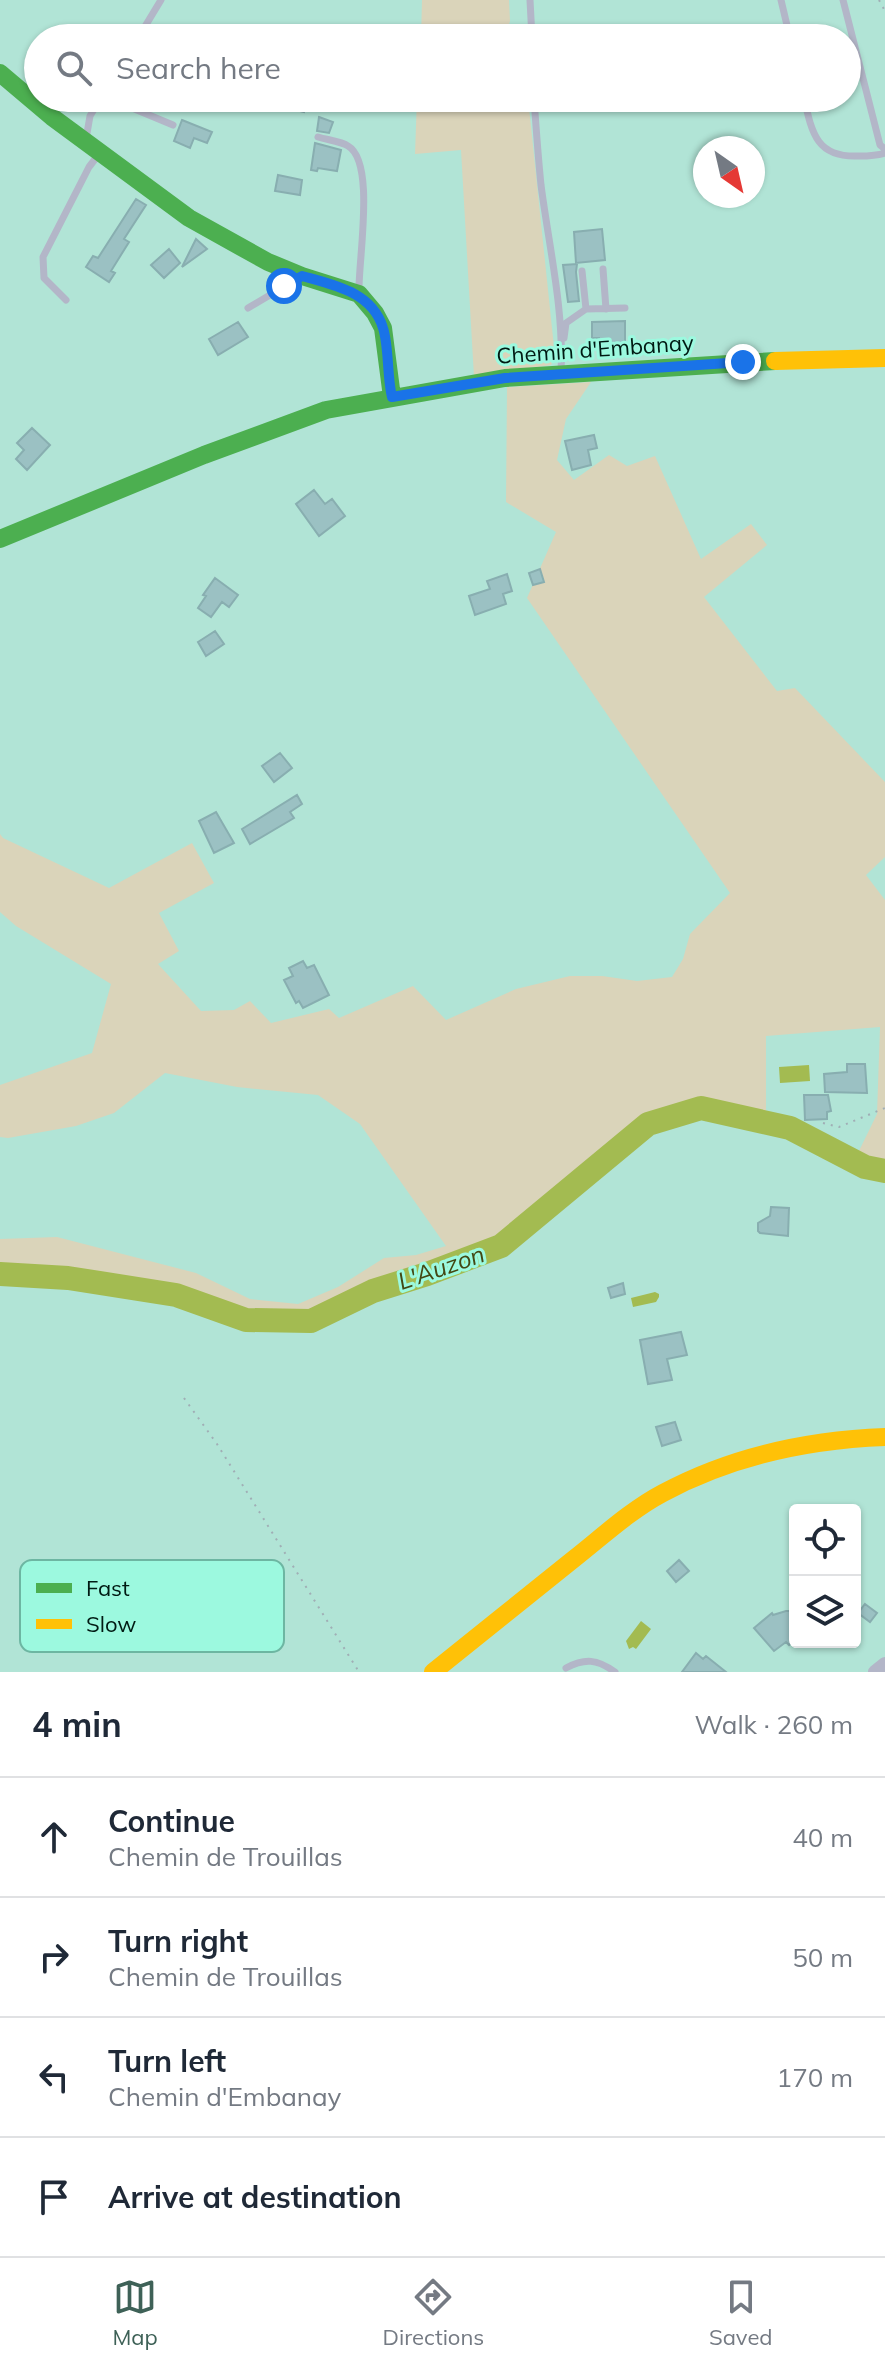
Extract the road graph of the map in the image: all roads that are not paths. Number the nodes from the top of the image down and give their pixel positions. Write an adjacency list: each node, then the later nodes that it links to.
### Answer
1 (161, 0): 5 (lane)
2 (530, 0): 6 (lane)
3 (781, 0): 7 (lane)
4 (843, 0): 8 (lane)
5 (146, 24)
6 (531, 24)
7 (787, 24)
8 (849, 24)
9 (861, 71): 20 (lane)
10 (0, 73): 11 (street)
11 (24, 92)
12 (50, 112): 19 (street)
13 (92, 112): 19 (lane)
14 (142, 112): 17 (lane)
15 (535, 112): 30 (lane)
16 (807, 112): 20 (lane)
17 (173, 125)
18 (318, 137): 24 (lane)
19 (93, 146): 23 (street); 25 (lane)
20 (885, 151)
21 (603, 269): 29 (lane)
22 (582, 271): 28 (lane)
23 (302, 276): 24 (street); 26 (lane)
24 (359, 294): 33 (street)
25 (66, 300)
26 (248, 308)
27 (625, 308): 29 (lane)
28 (586, 309): 29 (lane); 30 (lane)
29 (606, 309)
30 (562, 348): 32 (lane)
31 (885, 358): 32 (street, Chemin d'Embanay)
32 (561, 374): 33 (street, Chemin d'Embanay)
33 (392, 397): 34 (street, Chemin d'Embanay)
34 (0, 539)
35 (885, 1437): 38 (street)
36 (885, 1664): 40 (street)
37 (566, 1668): 39 (lane)
38 (433, 1672)
39 (615, 1672)
40 (875, 1672)

